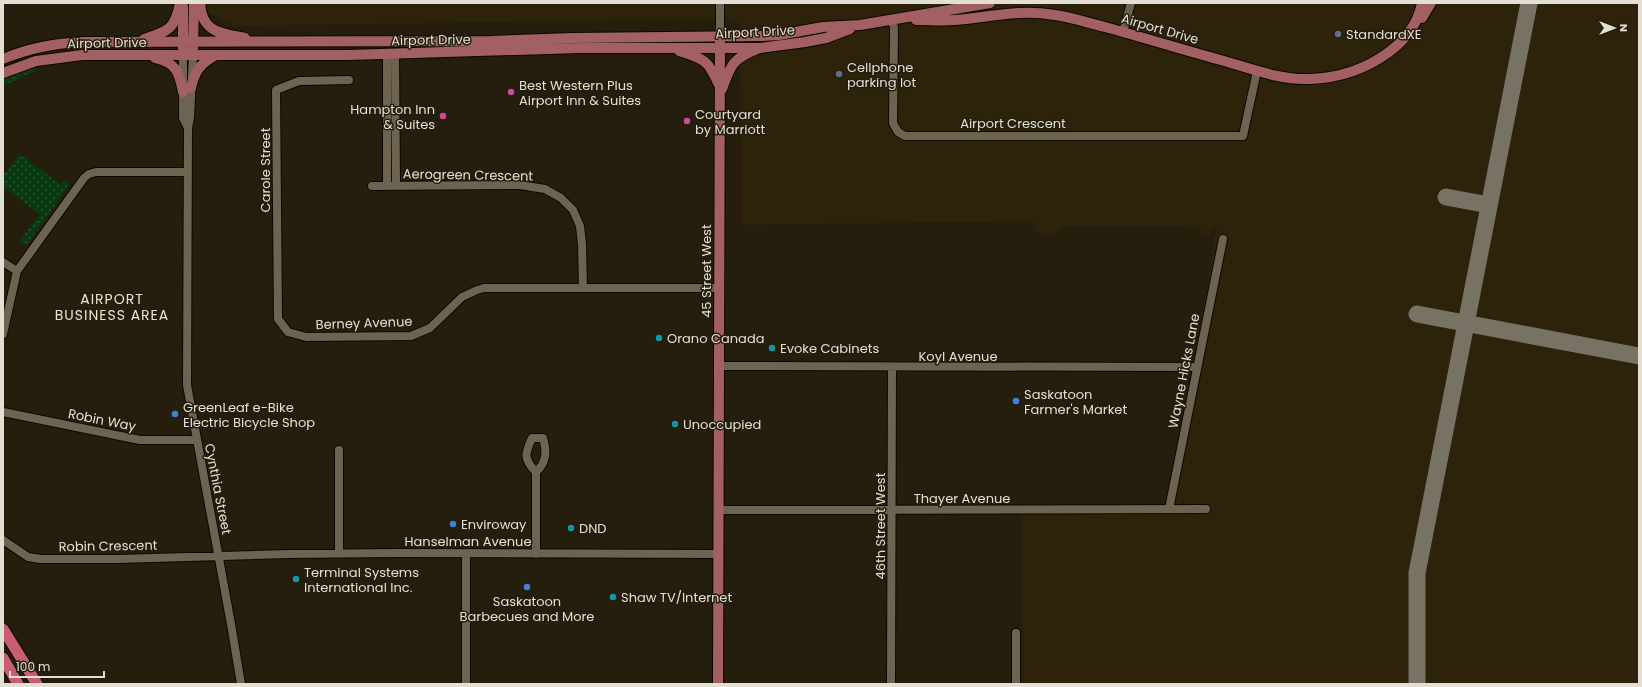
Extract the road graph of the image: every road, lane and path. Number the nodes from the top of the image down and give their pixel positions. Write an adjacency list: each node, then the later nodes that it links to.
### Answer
1 (182, 3): 14 (main road); 15 (main road)
2 (194, 3): 15 (main road)
3 (200, 3): 16 (main road)
4 (720, 3): 12 (street, 45 Street West)
5 (990, 3): 9 (main road, Airport Drive)
6 (1131, 3): 11 (street)
7 (1422, 3): 13 (main road, Airport Drive)
8 (1431, 3): 13 (main road, Airport Drive)
9 (895, 19): 10 (main road, Airport Drive); 11 (main road, Airport Drive); 25 (street, Airport Crescent)
10 (860, 25): 12 (main road, Airport Drive); 19 (main road, Airport Drive)
11 (1123, 32): 25 (main road, Airport Drive)
12 (720, 37): 16 (main road, Airport Drive); 17 (main road, 45 Street West)
13 (1404, 39): 25 (main road, Airport Drive)
14 (135, 42): 15 (main road, Airport Drive); 24 (main road, Airport Drive)
15 (188, 42): 16 (main road, Airport Drive); 22 (main road)
16 (275, 43)
17 (720, 47): 18 (main road, Airport Drive); 19 (main road, Airport Drive); 29 (main road, 45 Street West)
18 (667, 48): 21 (main road, Airport Drive); 29 (main road)
19 (760, 48): 29 (main road)
20 (135, 54): 22 (main road, Airport Drive); 26 (main road, Airport Drive); 28 (main road)
21 (391, 54): 23 (main road, Airport Drive); 31 (street); 32 (street)
22 (188, 55): 23 (main road, Airport Drive); 28 (street, Cynthia Street)
23 (216, 55): 28 (main road)
24 (3, 59)
25 (1257, 71)
26 (3, 73)
27 (349, 80): 35 (street, Carole Street)
28 (187, 90): 30 (street, Cynthia Street)
29 (720, 92): 39 (main road, 45 Street West)
30 (188, 172): 37 (street); 45 (street, Cynthia Street)
31 (387, 185): 32 (street, Aerogreen Crescent); 33 (street, Aerogreen Crescent)
32 (396, 185): 38 (street, Aerogreen Crescent)
33 (372, 186)
34 (1223, 239): 43 (street, Wayne Hicks Lane)
35 (277, 250): 38 (street, Berney Avenue)
36 (3, 262): 37 (street)
37 (17, 272): 40 (street)
38 (583, 288): 39 (street, Berney Avenue)
39 (719, 288): 41 (main road, 45 Street West)
40 (3, 334)
41 (719, 366): 42 (street, Koyl Avenue); 50 (main road, 45 Street West)
42 (892, 367): 43 (street, Koyl Avenue); 51 (street, 46th Street West)
43 (1197, 368): 48 (street, Wayne Hicks Lane)
44 (3, 412): 45 (street, Robin Way)
45 (196, 440): 57 (street, Cynthia Street)
46 (339, 450): 53 (street)
47 (536, 472): 55 (street)
48 (1169, 509): 49 (street, Thayer Avenue); 51 (street, Thayer Avenue)
49 (1206, 509)
50 (718, 510): 51 (street, Thayer Avenue); 56 (main road, 45 Street West)
51 (892, 510): 66 (street, 46th Street West)
52 (3, 540): 57 (street, Robin Crescent)
53 (339, 554): 54 (street, Hanselman Avenue); 57 (street, Hanselman Avenue)
54 (466, 554): 55 (street, Hanselman Avenue); 64 (street)
55 (536, 554): 56 (street, Hanselman Avenue)
56 (718, 554): 65 (main road, 45 Street West)
57 (219, 556): 63 (street, Cynthia Street)
58 (3, 629): 62 (highway)
59 (1016, 633): 67 (street)
60 (3, 658): 61 (highway)
61 (18, 684)
62 (37, 684)
63 (241, 684)
64 (466, 684)
65 (718, 684)
66 (891, 684)
67 (1016, 684)

